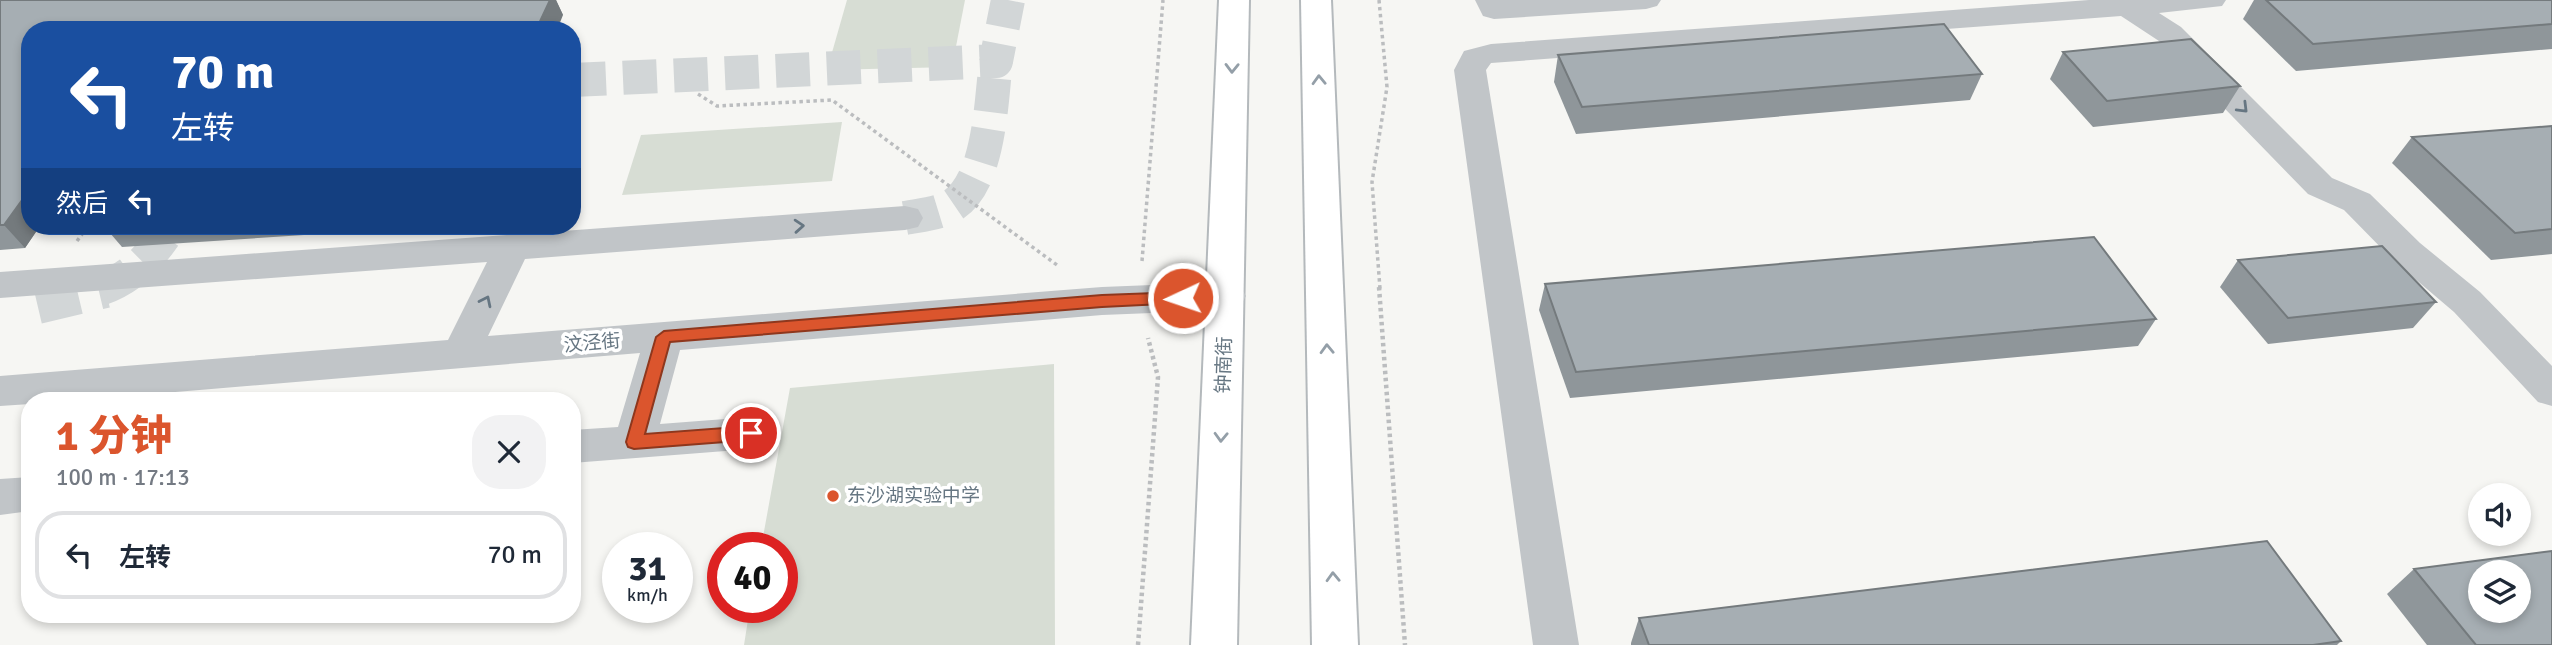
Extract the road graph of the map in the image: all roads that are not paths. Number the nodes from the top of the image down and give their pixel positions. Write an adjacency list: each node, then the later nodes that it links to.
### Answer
1 (1234, 0): 10 (main road, 钟南街, one-way to 10)
2 (1316, 0): 23 (main road, one-way to 2)
3 (1490, 0): 4 (street)
4 (1646, 0)
5 (2211, 0): 6 (street)
6 (2142, 2): 16 (street); 24 (street)
7 (905, 218): 8 (street, one-way to 7)
8 (512, 248): 9 (street); 14 (street, one-way to 8)
9 (0, 285)
10 (1227, 296): 13 (street, 汶泾街); 22 (main road, 钟南街, one-way to 22)
11 (37, 303): 12 (street)
12 (0, 306)
13 (664, 337): 14 (street, 汶泾街); 18 (street)
14 (461, 353): 15 (street, 汶泾街)
15 (0, 391)
16 (2552, 391)
17 (751, 433): 18 (street)
18 (634, 442): 19 (street)
19 (581, 446)
20 (21, 495): 21 (street)
21 (0, 496)
22 (1214, 645)
23 (1335, 645)
24 (1556, 645)

